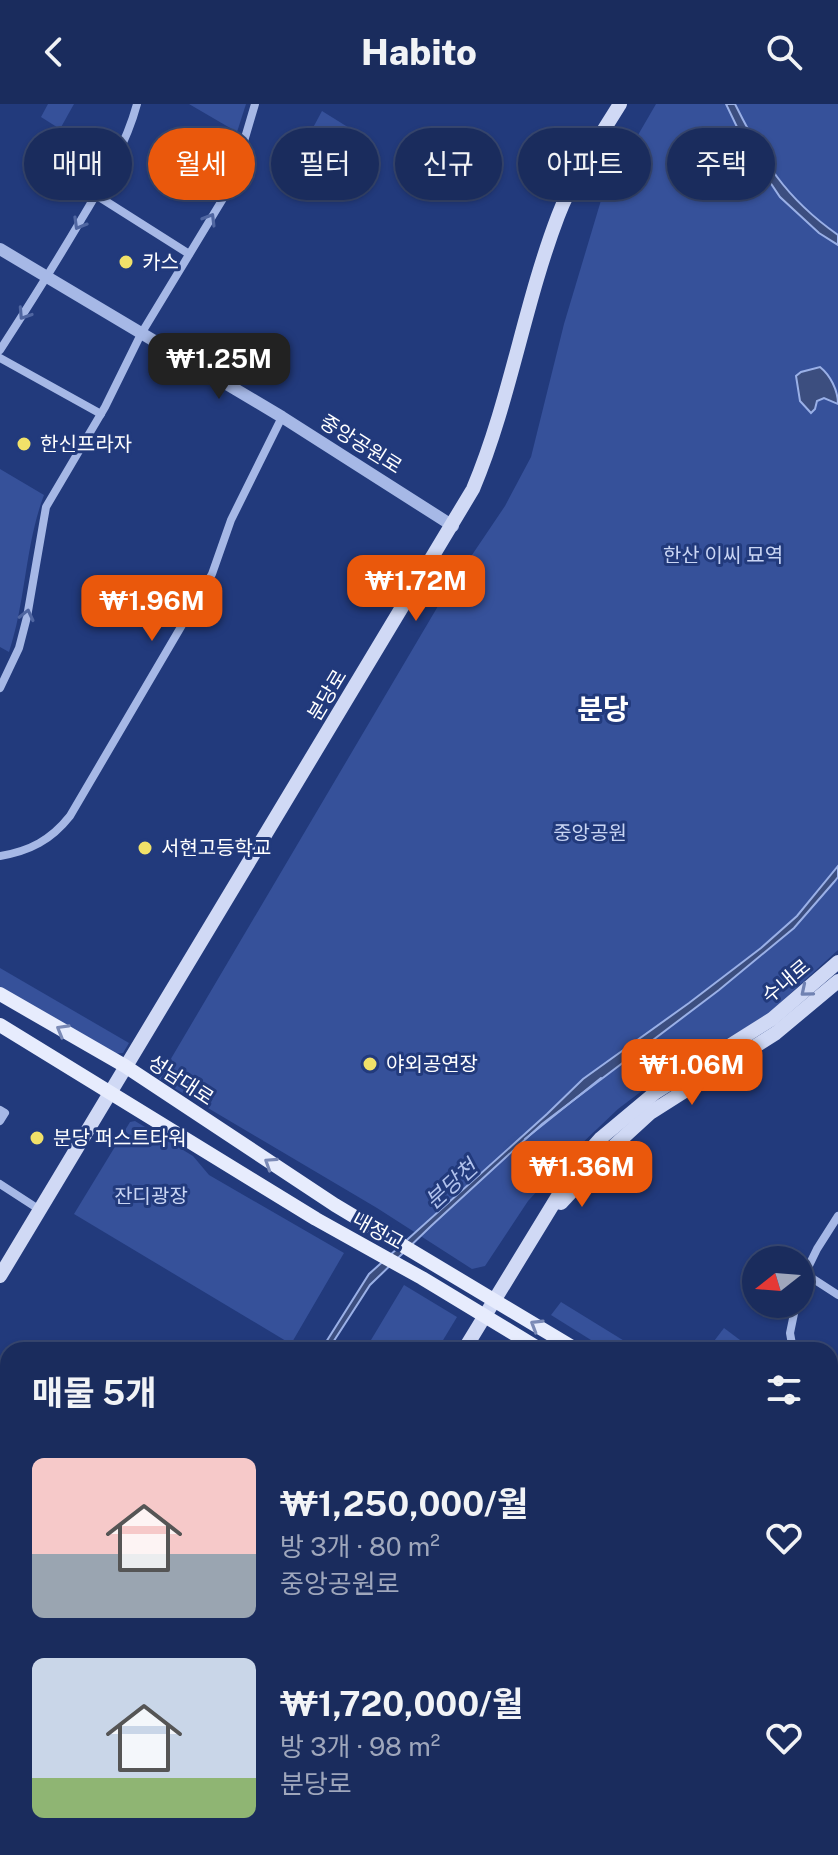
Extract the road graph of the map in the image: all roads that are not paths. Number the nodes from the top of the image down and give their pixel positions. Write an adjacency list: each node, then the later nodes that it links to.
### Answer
1 (137, 104): 4 (street)
2 (255, 104): 8 (street, one-way to 2)
3 (620, 104): 15 (main road, 분당로)
4 (130, 128)
5 (93, 200): 9 (street, one-way to 9)
6 (104, 200): 8 (street)
7 (0, 249): 9 (street, 중앙공원로)
8 (189, 254): 10 (street)
9 (48, 277): 10 (street, 중앙공원로); 11 (street, one-way to 11)
10 (141, 334): 13 (street); 14 (street, 중앙공원로)
11 (0, 350)
12 (0, 358): 13 (street)
13 (101, 414): 16 (street, one-way to 13)
14 (282, 417): 15 (street, 중앙공원로); 17 (street)
15 (453, 526): 22 (main road, 분당로)
16 (0, 688)
17 (0, 856)
18 (838, 962): 29 (main road, 수내로, one-way to 29)
19 (838, 981): 29 (main road, 수내로)
20 (0, 994): 22 (main road, 성남대로, one-way to 20)
21 (0, 1025): 23 (main road)
22 (125, 1066): 23 (main road, 분당로); 34 (main road, 성남대로, one-way to 22)
23 (111, 1091): 27 (main road, 분당로); 35 (main road, 내정교)
24 (0, 1110): 25 (street)
25 (0, 1121)
26 (0, 1184): 27 (street)
27 (40, 1210): 31 (main road, 분당로)
28 (838, 1216): 30 (street)
29 (546, 1218): 34 (main road, 수내로)
30 (814, 1256)
31 (0, 1276)
32 (814, 1279): 33 (street)
33 (838, 1295)
34 (495, 1300): 35 (main road, 수내로); 39 (main road, one-way to 34)
35 (485, 1316): 37 (main road, 수내로); 38 (main road)
36 (793, 1318): 40 (street)
37 (469, 1342)
38 (528, 1342)
39 (564, 1342)
40 (792, 1342)

